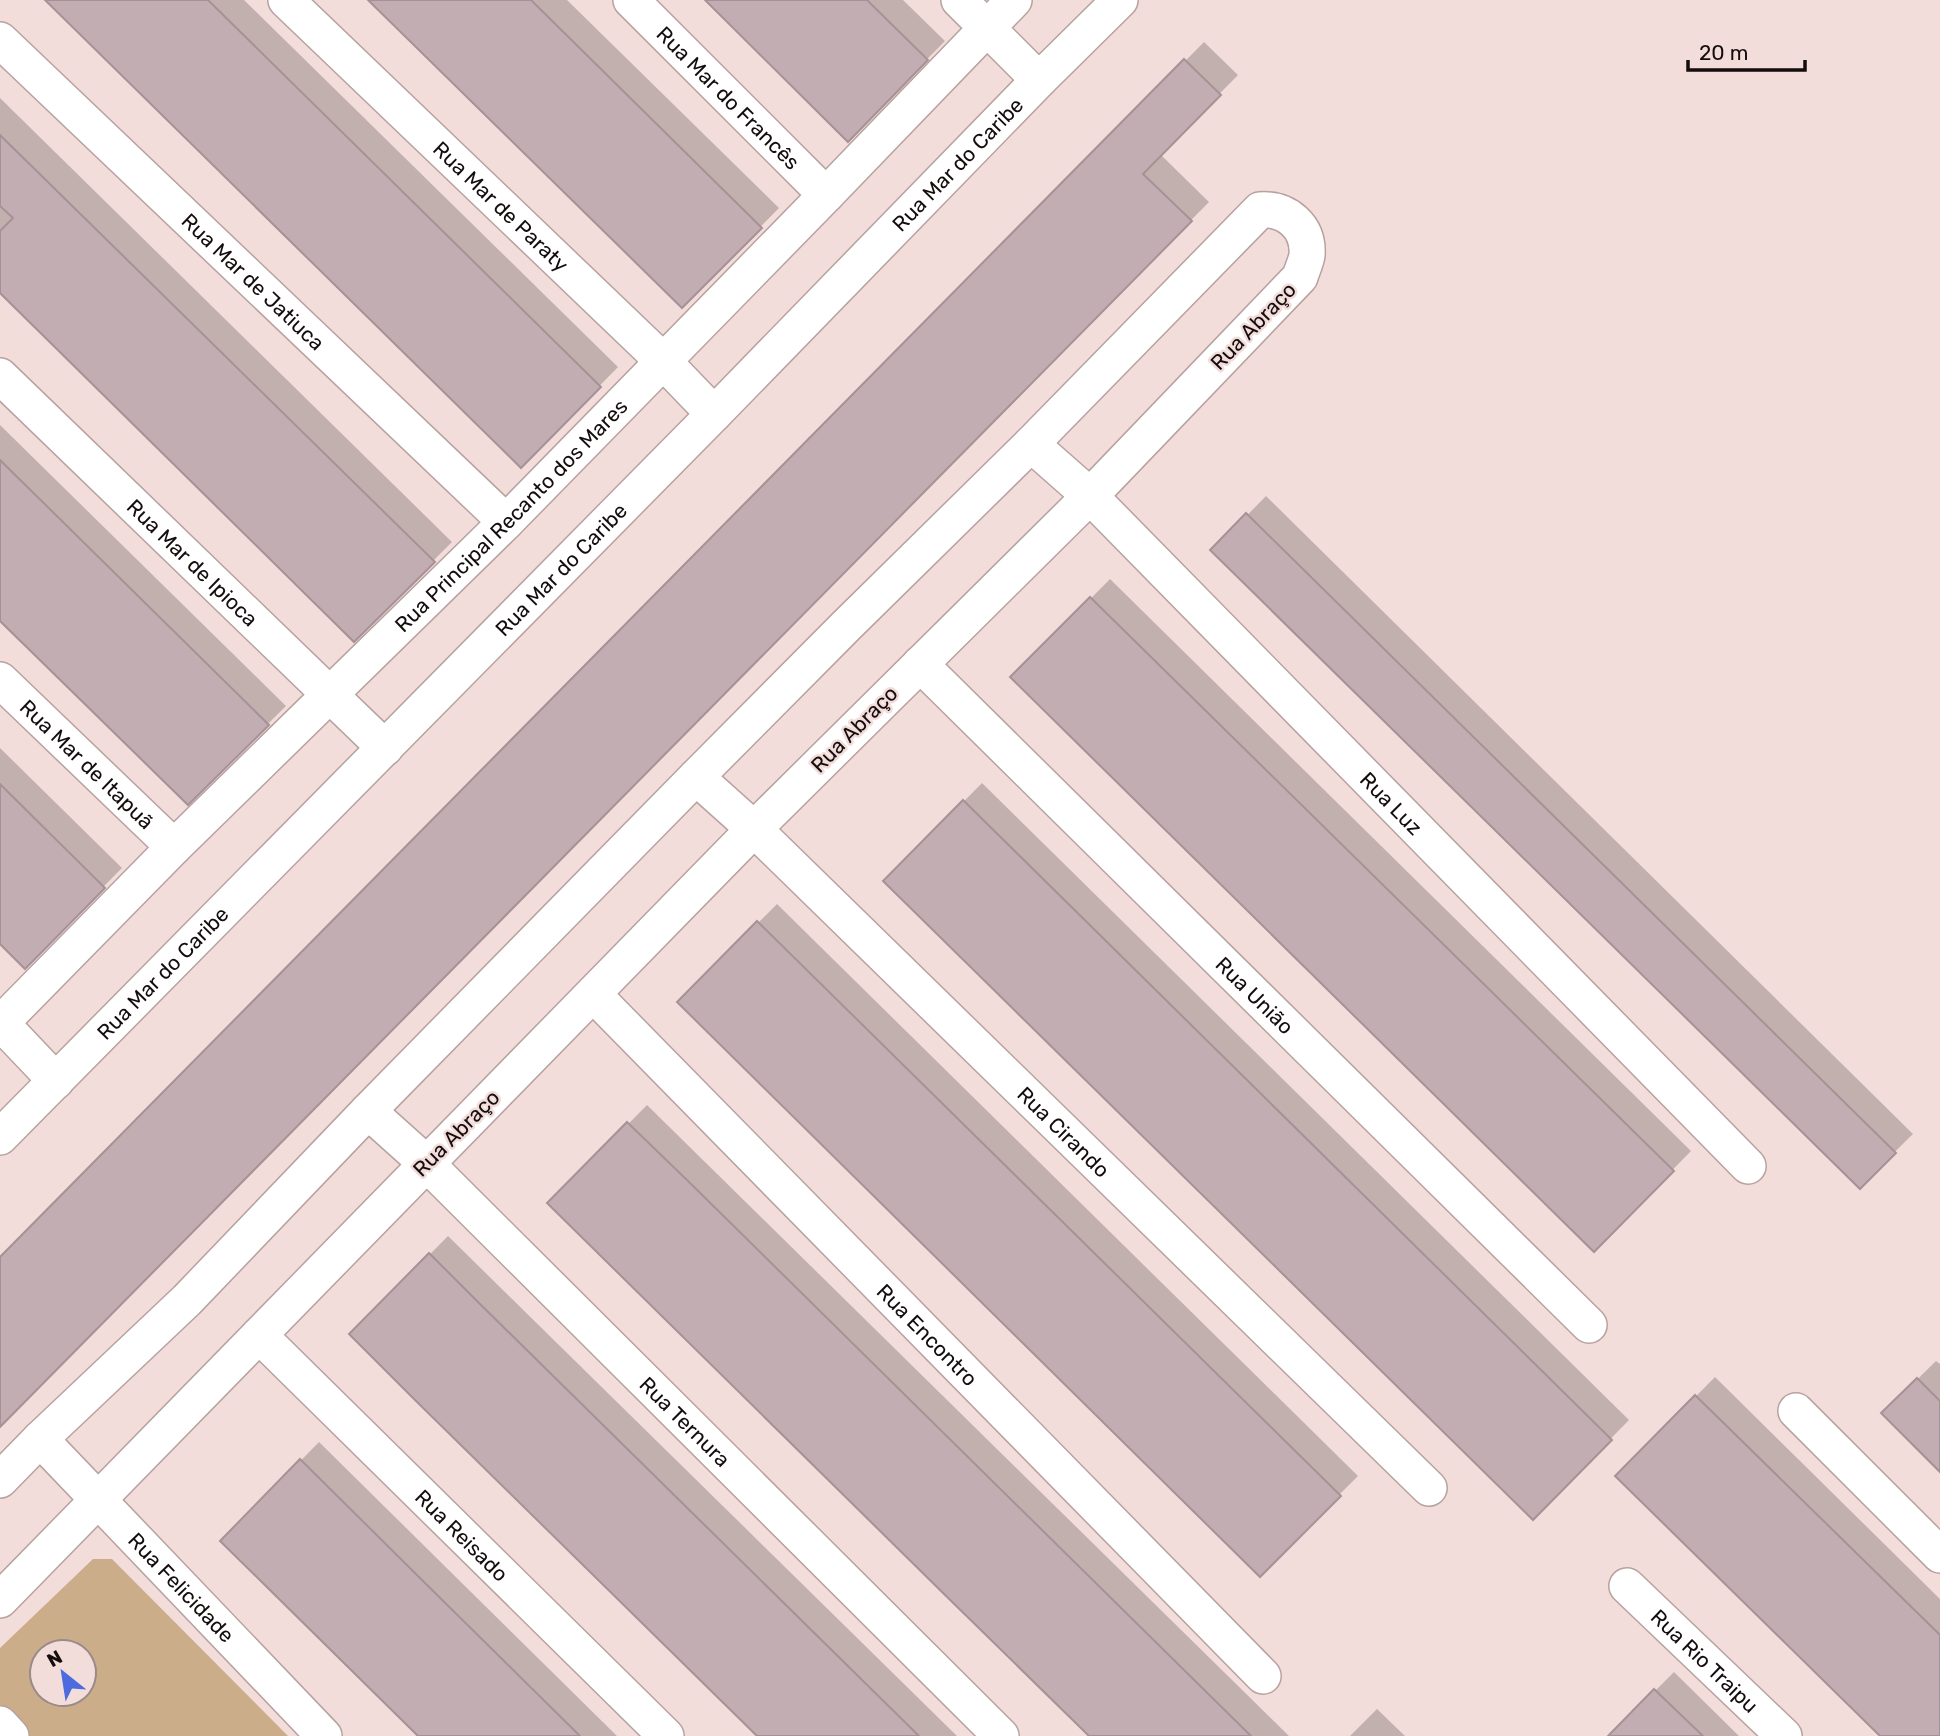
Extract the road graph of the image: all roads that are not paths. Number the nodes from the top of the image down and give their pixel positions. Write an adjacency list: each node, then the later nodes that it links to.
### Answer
1 (286, 0): 10 (street, Rua Mar de Paraty)
2 (631, 0): 9 (street, Rua Mar do Francês)
3 (959, 0): 6 (street)
4 (1014, 0): 6 (street, Rua Principal Recanto dos Mares)
5 (1121, 0): 8 (street, Rua Mar do Caribe)
6 (987, 29): 8 (street); 9 (street, Rua Principal Recanto dos Mares)
7 (0, 40): 15 (street, Rua Mar de Jatiuca)
8 (1039, 80): 12 (street, Rua Mar do Caribe)
9 (826, 195): 10 (street, Rua Principal Recanto dos Mares)
10 (663, 361): 12 (street, Rua Mar de Paraty); 15 (street, Rua Principal Recanto dos Mares)
11 (0, 376): 18 (street, Rua Mar de Ipioca)
12 (714, 414): 19 (street, Rua Mar do Caribe)
13 (1031, 444): 14 (street, Rua Luz); 14 (street, Rua Abraço); 20 (street, Rua Abraço)
14 (1090, 496): 16 (street, Rua Abraço); 29 (street, Rua Luz)
15 (506, 522): 18 (street, Rua Principal Recanto dos Mares)
16 (919, 664): 21 (street, Rua Abraço); 30 (street, Rua União)
17 (0, 680): 22 (street, Rua Mar de Itapuã)
18 (330, 696): 19 (street, Rua Mar de Ipioca); 22 (street, Rua Principal Recanto dos Mares)
19 (385, 748): 25 (street, Rua Mar do Caribe)
20 (696, 777): 21 (street, Rua Cirando); 26 (street, Rua Abraço)
21 (754, 829): 23 (street, Rua Abraço); 35 (street, Rua Cirando)
22 (174, 847): 24 (street, Rua Principal Recanto dos Mares)
23 (594, 995): 28 (street, Rua Abraço); 40 (street, Rua Encontro)
24 (0, 1023): 25 (street)
25 (56, 1081): 27 (street, Rua Mar do Caribe)
26 (368, 1111): 28 (street, Rua Ternura); 33 (street, Rua Abraço)
27 (0, 1137)
28 (426, 1163): 31 (street, Rua Abraço); 45 (street, Rua Ternura)
29 (1748, 1166)
30 (1589, 1325)
31 (260, 1335): 36 (street, Rua Abraço); 44 (street, Rua Reisado)
32 (1796, 1411): 37 (street)
33 (40, 1439): 34 (street, Rua Abraço); 36 (street, Rua Felicidade)
34 (0, 1480)
35 (1429, 1488)
36 (99, 1499): 39 (street, Rua Abraço); 43 (street, Rua Felicidade)
37 (1940, 1555)
38 (1627, 1586): 46 (street, Rua Rio Traipu)
39 (0, 1600)
40 (1263, 1675)
41 (0, 1724): 42 (street)
42 (11, 1736)
43 (324, 1736)
44 (666, 1736)
45 (1001, 1736)
46 (1784, 1736)

